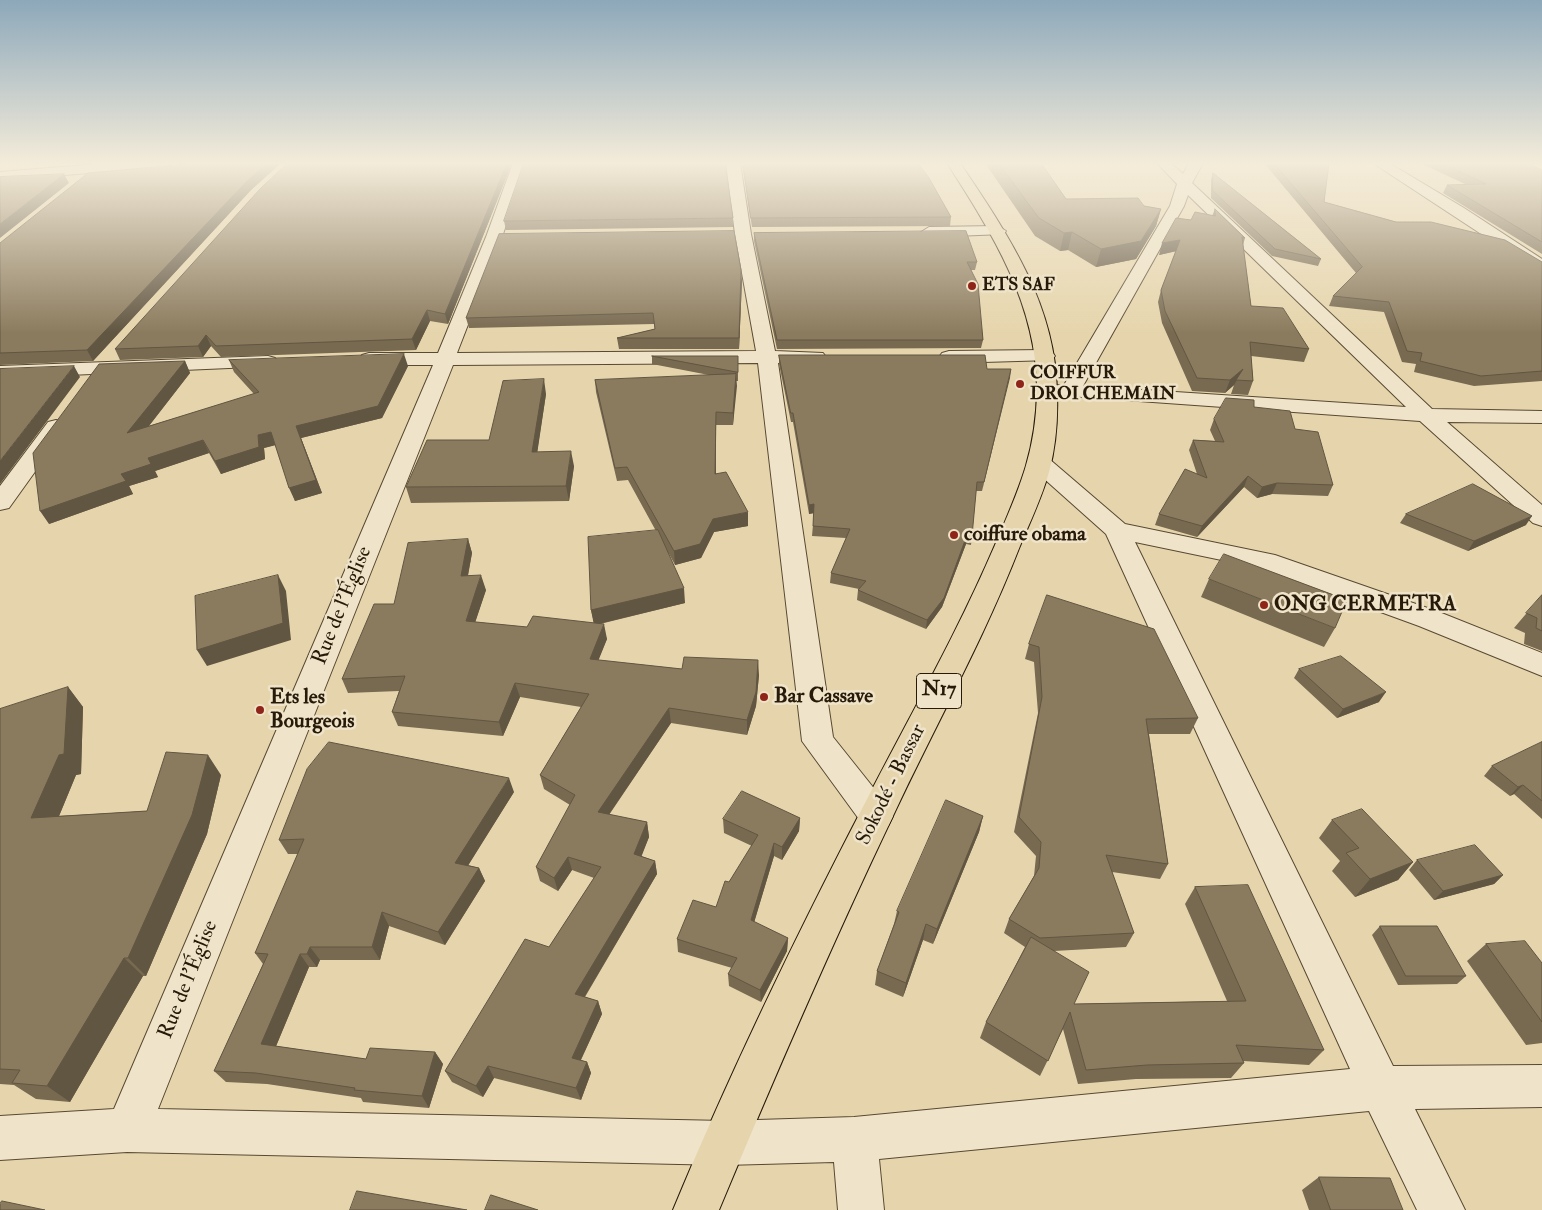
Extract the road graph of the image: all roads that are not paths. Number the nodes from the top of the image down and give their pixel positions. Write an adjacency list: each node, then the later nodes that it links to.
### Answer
1 (508, 219): 11 (street, Rue de l'Église)
2 (741, 219): 14 (street)
3 (990, 219): 7 (main road, Sokodé - Bassar / N17)
4 (1168, 219): 18 (street)
5 (1220, 219): 20 (street)
6 (1472, 219): 9 (street)
7 (998, 231): 8 (street); 10 (main road, Sokodé - Bassar / N17)
8 (910, 232)
9 (1542, 266)
10 (1045, 356): 13 (street); 18 (main road, Sokodé - Bassar / N17)
11 (446, 357): 14 (street); 15 (street); 30 (street, Rue de l'Église)
12 (836, 357): 14 (street)
13 (926, 357)
14 (767, 358): 27 (street)
15 (348, 360)
16 (289, 361): 17 (street)
17 (0, 372)
18 (1059, 390): 20 (street); 22 (main road, Sokodé - Bassar / N17)
19 (64, 415): 23 (street)
20 (1426, 415): 21 (street); 24 (street)
21 (1542, 417)
22 (1040, 463): 25 (street); 27 (main road, Sokodé - Bassar / N17)
23 (0, 503)
24 (1542, 518)
25 (1117, 530): 26 (street); 29 (street)
26 (1542, 665)
27 (876, 816): 33 (main road, Sokodé - Bassar / N17)
28 (1542, 1086): 29 (street)
29 (1381, 1088): 32 (street); 36 (street)
30 (127, 1130): 31 (street); 33 (street)
31 (0, 1138)
32 (854, 1139): 33 (street); 35 (street)
33 (725, 1142): 34 (main road, Sokodé - Bassar / N17)
34 (696, 1210)
35 (861, 1210)
36 (1442, 1210)

